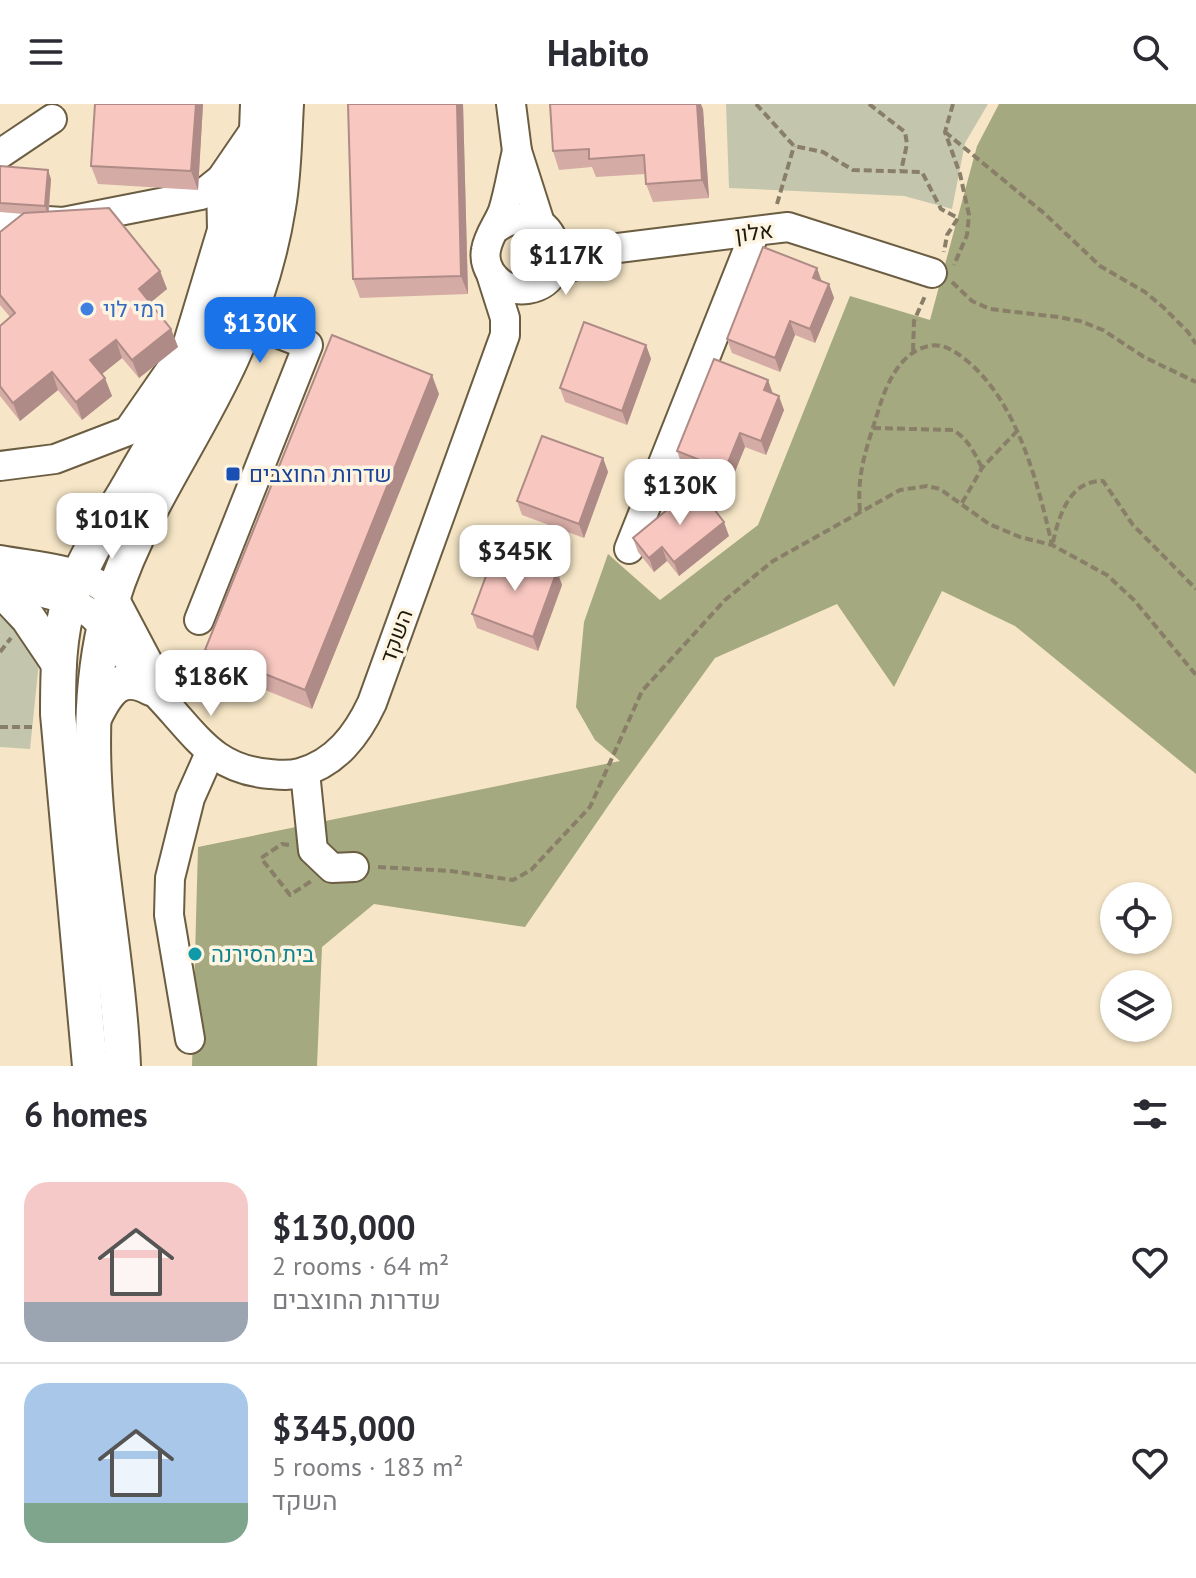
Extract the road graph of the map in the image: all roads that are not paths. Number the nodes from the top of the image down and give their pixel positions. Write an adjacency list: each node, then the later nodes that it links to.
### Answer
1 (286, 104): 16 (main road)
2 (511, 104): 5 (street)
3 (258, 114): 7 (street); 22 (main road)
4 (52, 119): 6 (street)
5 (517, 151): 9 (street); 10 (street)
6 (0, 154)
7 (221, 179): 8 (street); 18 (street)
8 (0, 218)
9 (544, 227): 10 (street); 12 (street, אלון); 15 (street)
10 (495, 229): 14 (street)
11 (755, 232): 12 (street, אלון); 13 (street, אלון); 19 (street)
12 (618, 248): 15 (street, אלון)
13 (944, 272)
14 (491, 274): 15 (street); 17 (street)
15 (548, 278): 17 (street, השקד)
16 (246, 321): 23 (main road); 24 (street)
17 (505, 335): 30 (street, השקד)
18 (0, 466)
19 (629, 549)
20 (0, 560): 22 (street)
21 (0, 586): 22 (street); 25 (main road)
22 (74, 588): 23 (street); 25 (main road)
23 (109, 612): 26 (street, השקד); 27 (street, השקד); 28 (main road)
24 (199, 620)
25 (59, 664): 33 (main road)
26 (151, 688): 27 (street, השקד); 28 (main road)
27 (177, 716): 29 (street, השקד)
28 (94, 718): 34 (main road)
29 (210, 753): 30 (street, השקד); 32 (street)
30 (305, 772): 31 (street)
31 (343, 868)
32 (190, 1039)
33 (90, 1066)
34 (123, 1066)

